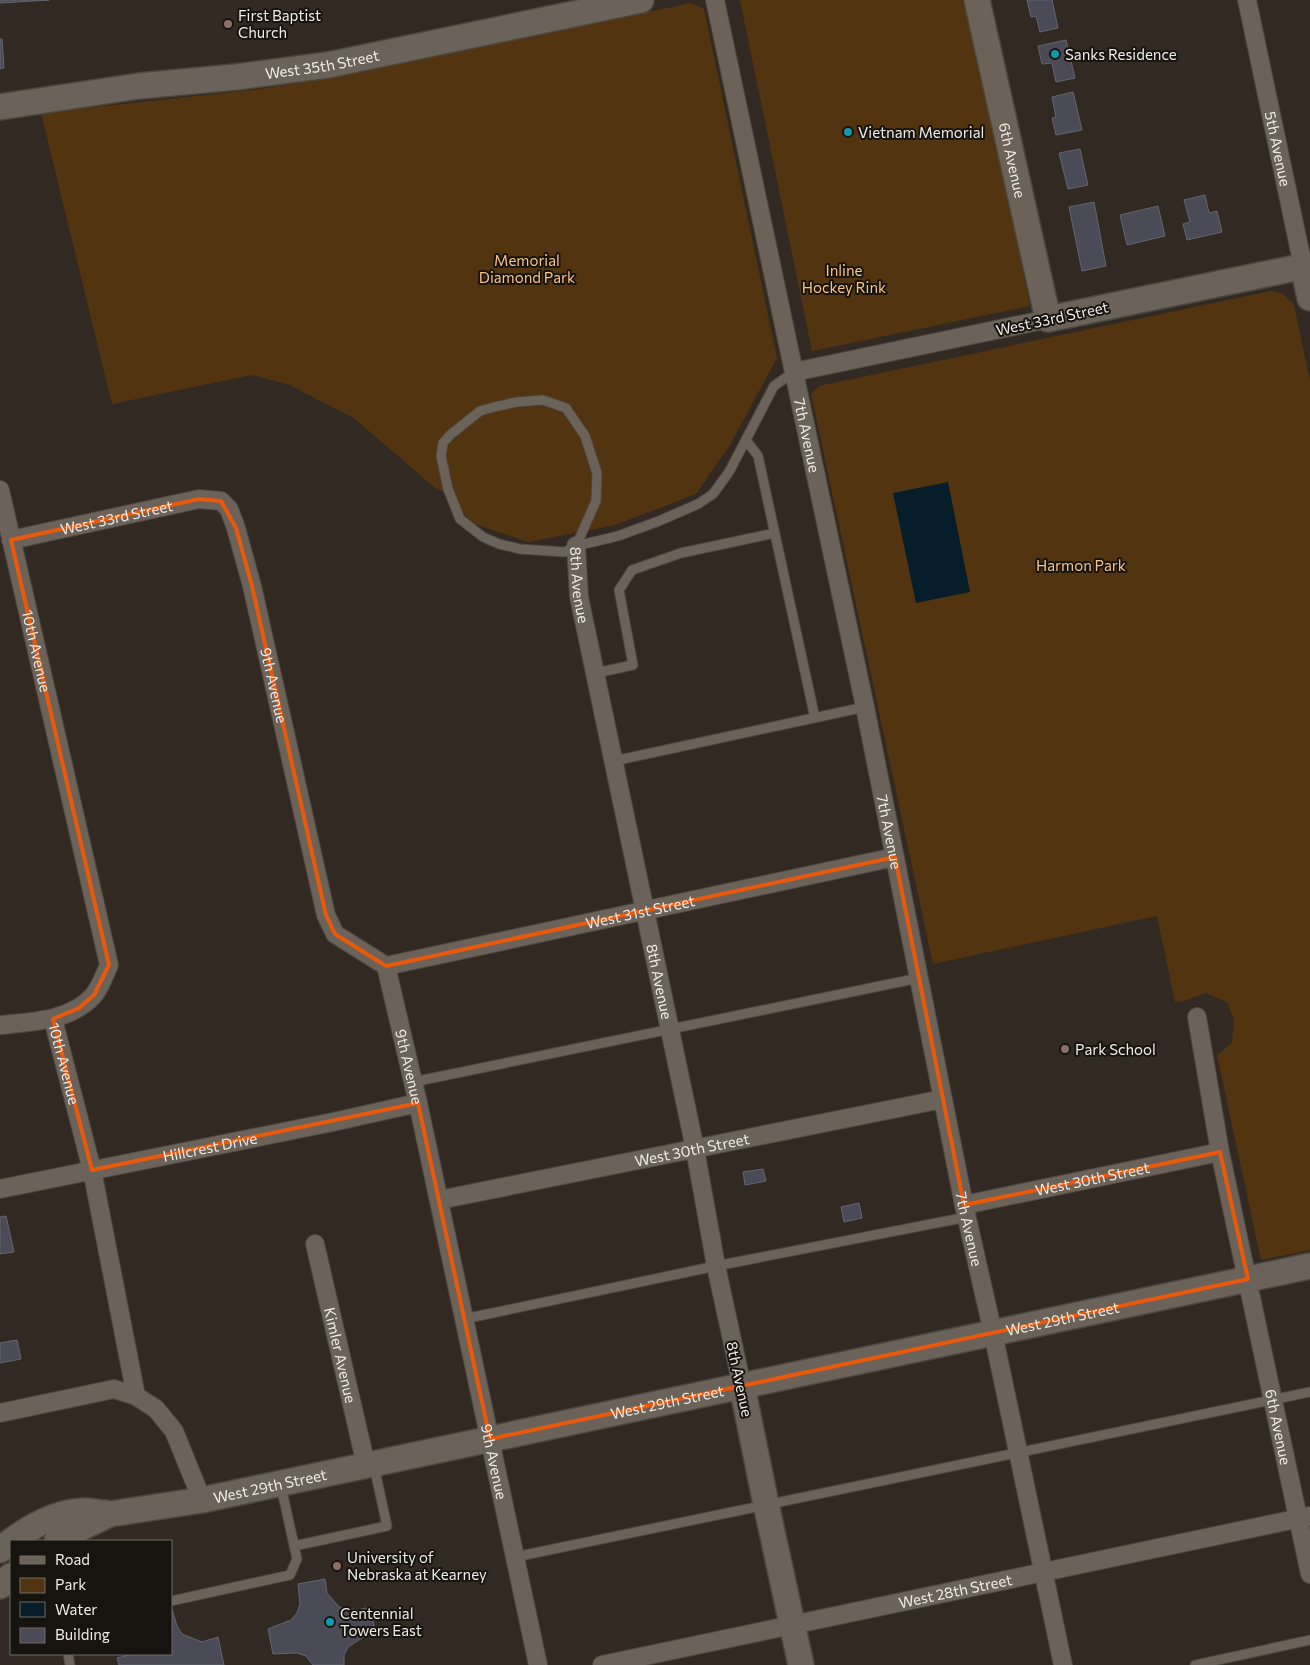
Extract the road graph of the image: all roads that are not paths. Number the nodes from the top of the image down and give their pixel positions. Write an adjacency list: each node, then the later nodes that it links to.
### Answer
1 (715, 0): 9 (street, 7th Avenue)
2 (977, 0): 8 (street, 6th Avenue)
3 (1247, 0): 6 (street, 5th Avenue)
4 (634, 1): 5 (street, West 35th Street)
5 (0, 107)
6 (1307, 265): 7 (street, 5th Avenue); 8 (street, West 33rd Street)
7 (1310, 298)
8 (1048, 319): 9 (street, West 33rd Street)
9 (794, 372): 10 (lane); 17 (street, 7th Avenue)
10 (746, 440): 14 (lane); 15 (lane)
11 (0, 490): 13 (street, 10th Avenue)
12 (222, 501): 13 (street, West 33rd Street); 22 (street, 9th Avenue)
13 (6, 533): 25 (street, 10th Avenue)
14 (775, 533): 16 (lane); 18 (lane)
15 (576, 546): 15 (lane, 8th Avenue); 16 (street, 8th Avenue)
16 (596, 673): 19 (street, 8th Avenue)
17 (865, 707): 18 (lane); 20 (street, 7th Avenue)
18 (815, 718): 19 (lane)
19 (614, 761): 21 (street, 8th Avenue)
20 (895, 857): 21 (street, West 31st Street); 23 (street, 7th Avenue)
21 (645, 910): 22 (street, West 31st Street); 27 (street, 8th Avenue)
22 (386, 966): 28 (street, 9th Avenue)
23 (919, 978): 27 (lane); 29 (street, 7th Avenue)
24 (1197, 1017): 32 (street, 6th Avenue)
25 (54, 1019): 26 (street); 33 (street, 10th Avenue)
26 (0, 1025)
27 (670, 1029): 28 (lane); 31 (street, 8th Avenue)
28 (413, 1082): 30 (street, 9th Avenue)
29 (943, 1099): 31 (street, West 30th Street); 36 (street, 7th Avenue)
30 (418, 1103): 33 (street, Hillcrest Drive); 35 (street, 9th Avenue)
31 (695, 1149): 35 (street, West 30th Street); 38 (street, 8th Avenue)
32 (1220, 1152): 36 (street, West 30th Street); 40 (street, 6th Avenue)
33 (92, 1170): 34 (street, Hillcrest Drive); 45 (street, 10th Avenue)
34 (0, 1189)
35 (439, 1200): 41 (street, 9th Avenue)
36 (966, 1211): 38 (lane); 42 (street, 7th Avenue)
37 (315, 1244): 50 (street, Kimler Avenue)
38 (716, 1266): 41 (lane); 43 (street, 8th Avenue)
39 (1310, 1266): 40 (street, West 29th Street)
40 (1248, 1279): 42 (street, West 29th Street); 46 (street, 6th Avenue)
41 (464, 1318): 48 (street, 9th Avenue)
42 (993, 1333): 43 (street, West 29th Street); 49 (street, 7th Avenue)
43 (742, 1386): 48 (street, West 29th Street); 53 (street, 8th Avenue)
44 (1310, 1392): 46 (lane)
45 (136, 1396): 47 (street); 52 (street)
46 (1273, 1400): 49 (lane); 54 (street, 6th Avenue)
47 (0, 1413)
48 (490, 1439): 50 (street, West 29th Street); 61 (street, 9th Avenue)
49 (1018, 1453): 53 (lane); 62 (street, 7th Avenue)
50 (370, 1464): 51 (street, West 29th Street); 59 (lane)
51 (280, 1483): 52 (street, West 29th Street); 59 (lane)
52 (202, 1500): 56 (street, West 29th Street)
53 (766, 1504): 61 (lane); 67 (street, 8th Avenue)
54 (1304, 1518): 62 (street, West 28th Street); 63 (street, 6th Avenue)
55 (0, 1526): 56 (street)
56 (50, 1532): 57 (street, West 29th Street)
57 (13, 1540)
58 (10, 1542): 60 (street, West 29th Street)
59 (294, 1546): 66 (lane)
60 (0, 1550)
61 (515, 1557): 69 (street, 9th Avenue)
62 (1043, 1572): 67 (street, West 28th Street); 72 (street, 7th Avenue)
63 (1310, 1574)
64 (10, 1577): 65 (street)
65 (0, 1586)
66 (172, 1600)
67 (792, 1625): 70 (street, West 28th Street); 71 (street, 8th Avenue)
68 (1310, 1640): 73 (lane)
69 (538, 1665)
70 (602, 1665)
71 (801, 1665)
72 (1063, 1665)
73 (1194, 1665)

